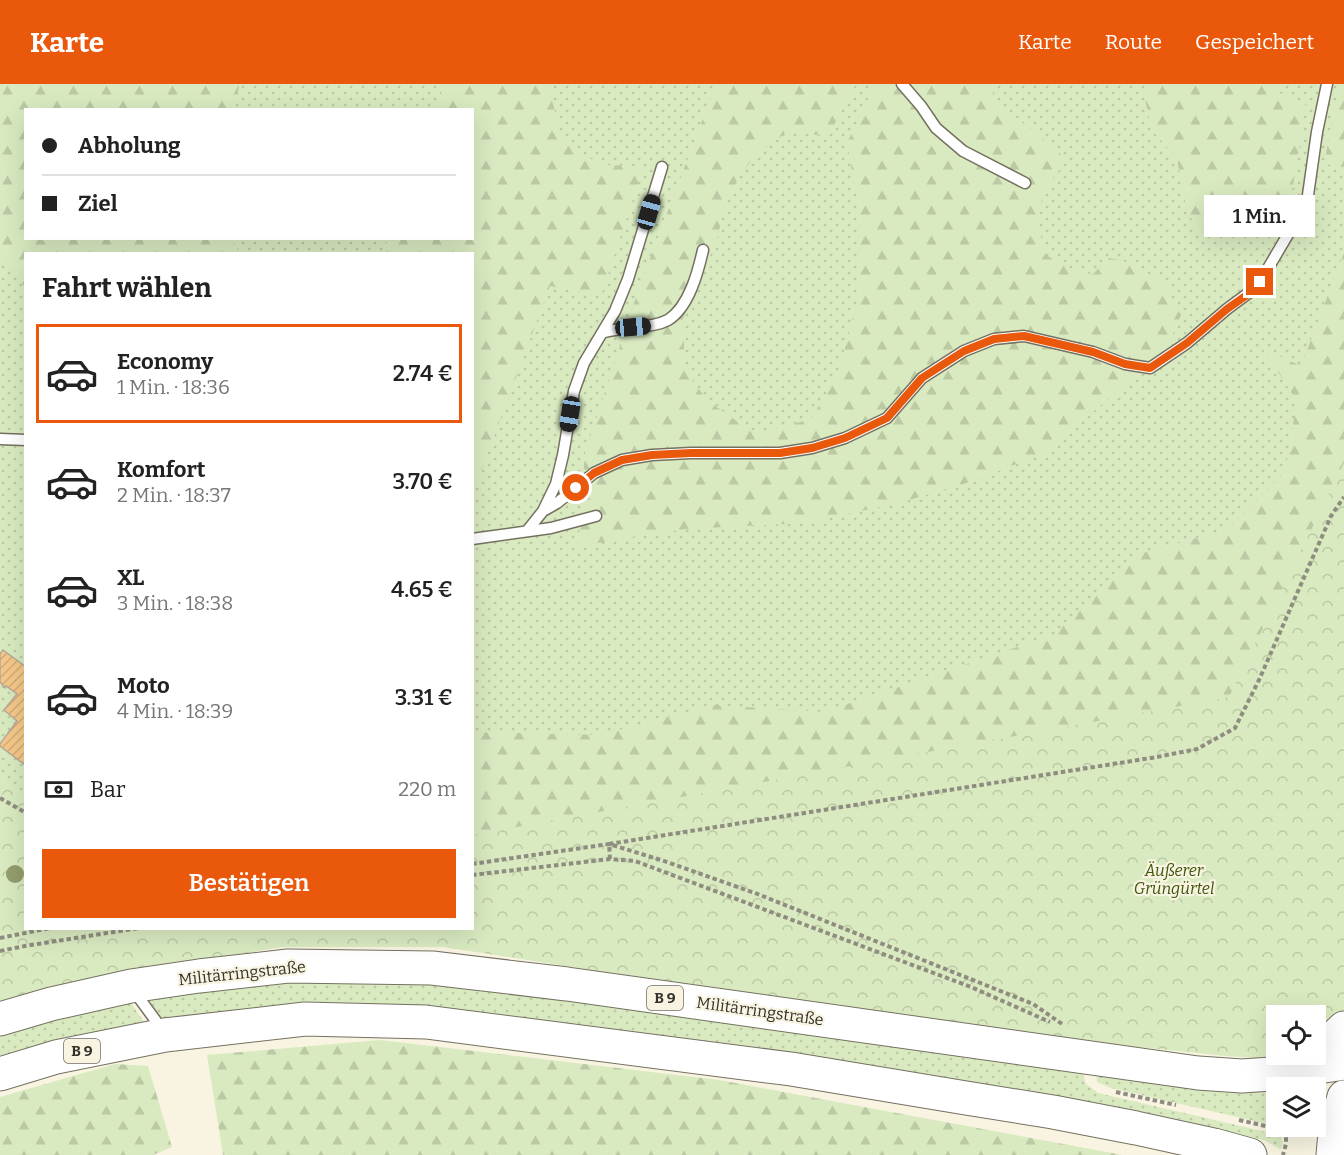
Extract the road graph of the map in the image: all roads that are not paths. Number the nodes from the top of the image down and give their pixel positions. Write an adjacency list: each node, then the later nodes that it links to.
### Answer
1 (902, 84): 4 (lane)
2 (1327, 84): 9 (lane)
3 (662, 167): 6 (lane)
4 (1025, 183)
5 (703, 250): 6 (lane)
6 (603, 332): 9 (lane)
7 (0, 439): 8 (lane)
8 (24, 440)
9 (543, 510): 11 (lane)
10 (596, 516): 11 (lane)
11 (527, 531): 12 (lane)
12 (474, 539)
13 (131, 986): 14 (main road, Militärringstraße / B 9); 16 (lane); 18 (main road, Militärringstraße / B 9)
14 (0, 1019)
15 (1344, 1028): 18 (main road)
16 (165, 1035): 19 (main road, B 9); 21 (main road, B 9)
17 (1344, 1063): 18 (main road, Militärringstraße / B 9)
18 (1300, 1070)
19 (0, 1074)
20 (1344, 1097): 22 (main road)
21 (1250, 1155)
22 (1333, 1155)

